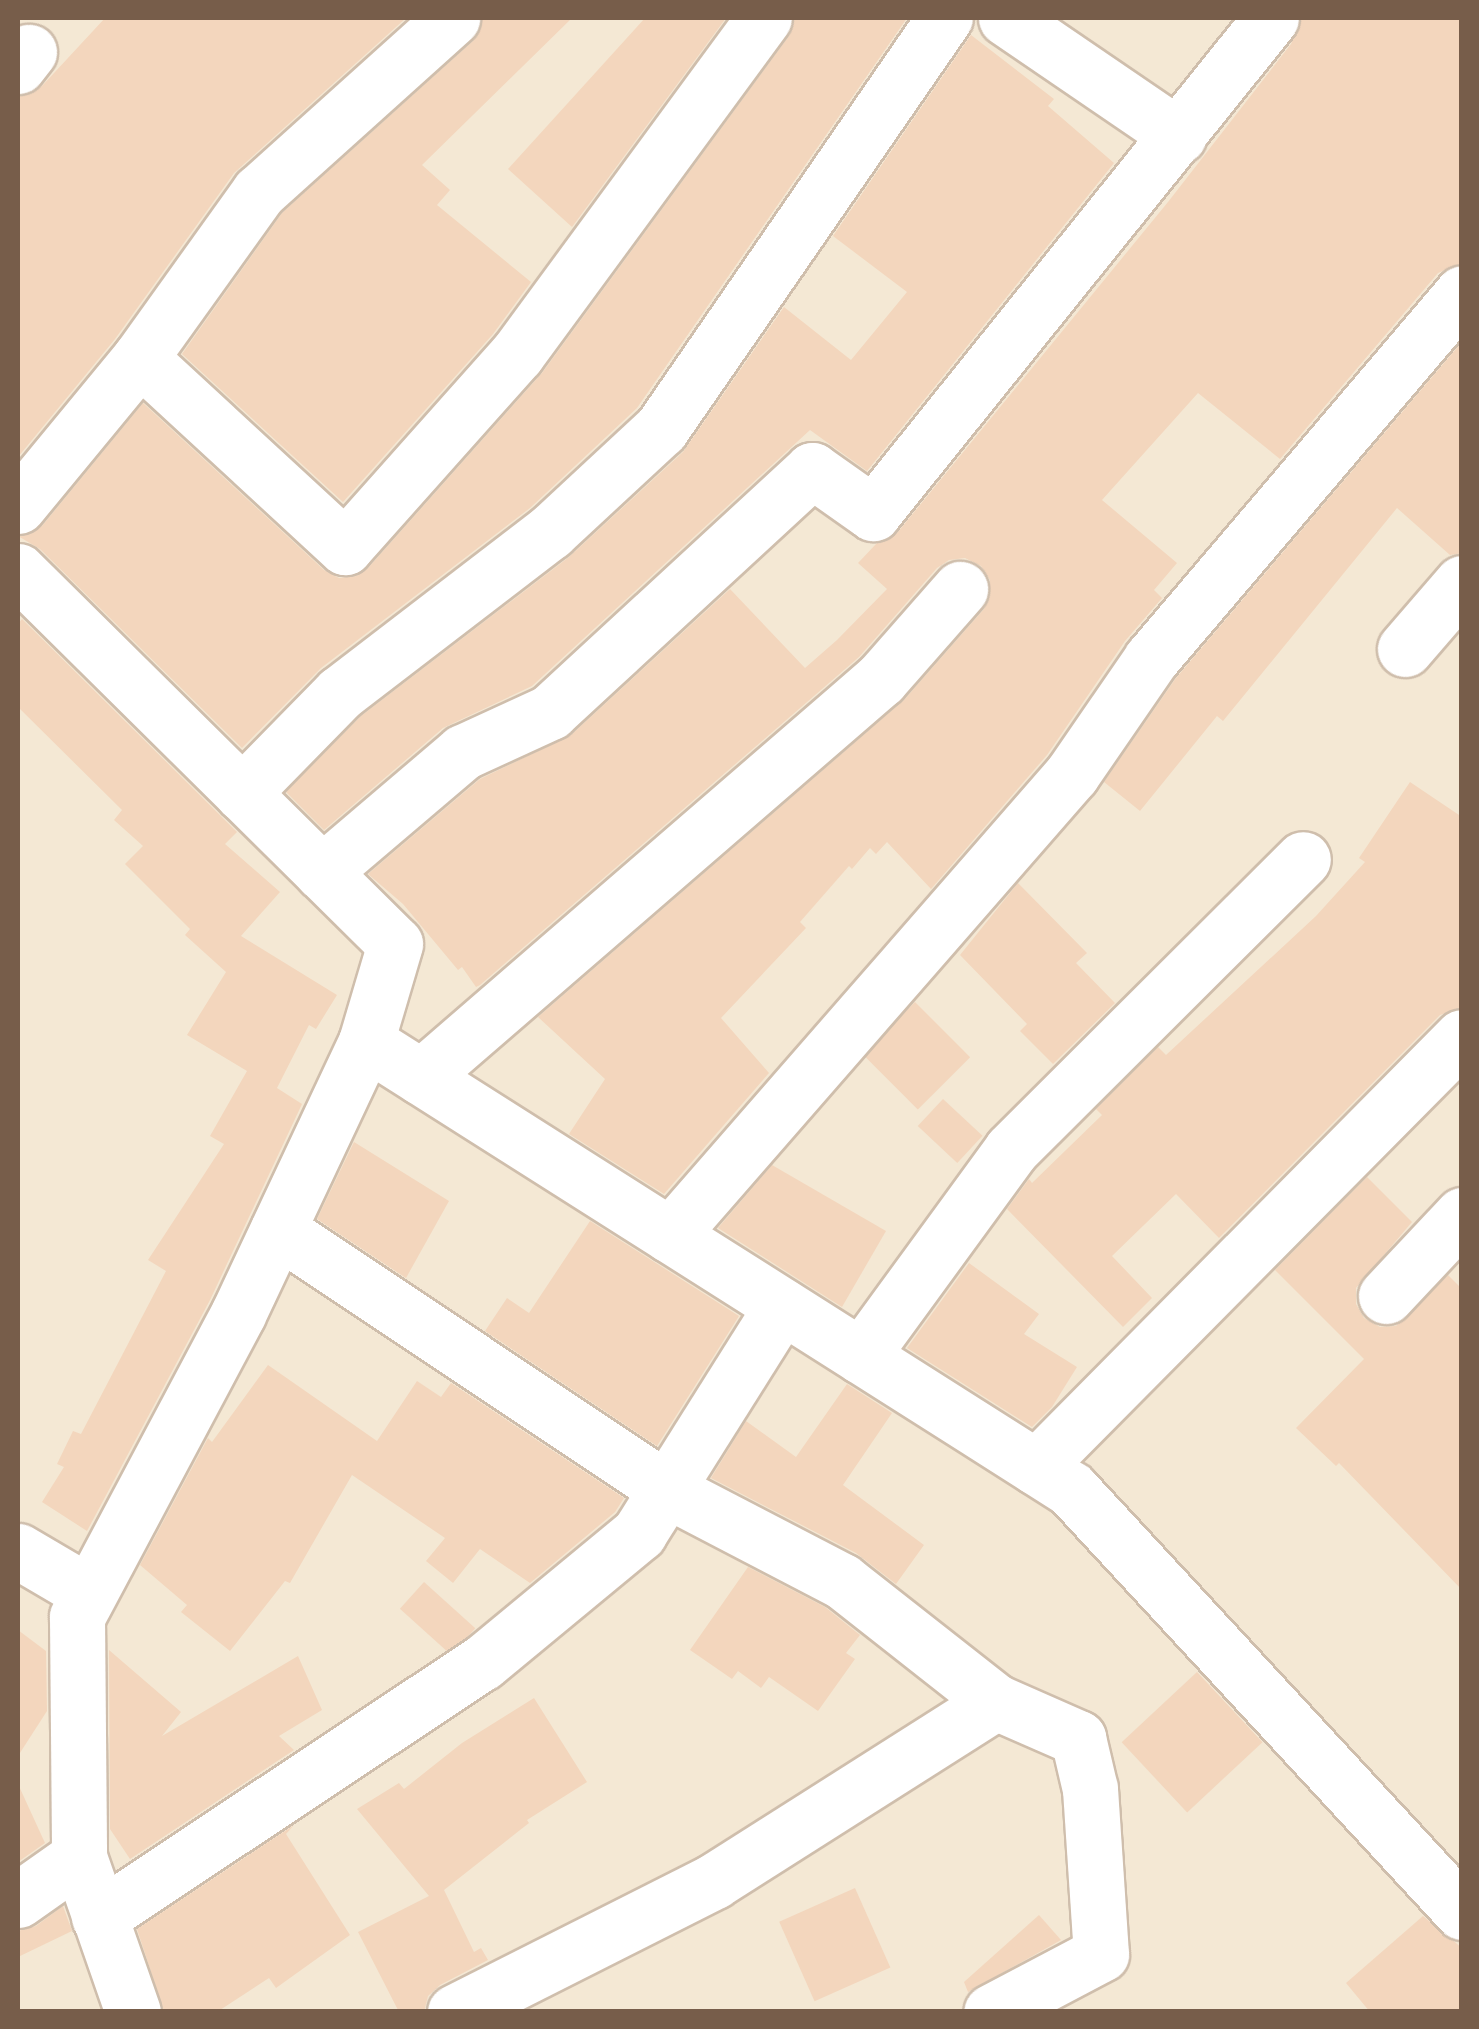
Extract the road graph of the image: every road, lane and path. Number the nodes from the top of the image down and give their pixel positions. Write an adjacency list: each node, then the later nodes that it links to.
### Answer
1 (452, 18): 8 (street)
2 (764, 18): 8 (street)
3 (944, 18): 14 (street)
4 (1006, 18): 6 (street)
5 (1271, 18): 6 (street)
6 (1179, 136): 16 (street)
7 (1462, 293): 22 (street)
8 (140, 358): 9 (street)
9 (18, 506)
10 (18, 572): 14 (street)
11 (1462, 583): 13 (street)
12 (960, 588): 19 (street)
13 (1406, 649)
14 (242, 794): 16 (street)
15 (1303, 860): 25 (street)
16 (322, 872): 18 (street)
17 (1462, 1037): 26 (street)
18 (366, 1042): 19 (street); 21 (street)
19 (421, 1077): 22 (street)
20 (1462, 1215): 23 (street)
21 (278, 1230): 27 (street); 29 (street)
22 (670, 1235): 24 (street)
23 (1386, 1296)
24 (782, 1306): 25 (street); 27 (street)
25 (861, 1356): 26 (street)
26 (1036, 1467): 33 (street)
27 (669, 1492): 30 (street); 34 (street)
28 (18, 1551): 29 (street)
29 (88, 1592): 31 (street)
30 (996, 1702): 36 (street); 37 (street)
31 (79, 1857): 32 (street); 34 (street)
32 (18, 1900)
33 (1462, 1912)
34 (100, 1917): 35 (street)
35 (132, 2012)
36 (456, 2012)
37 (991, 2012)

